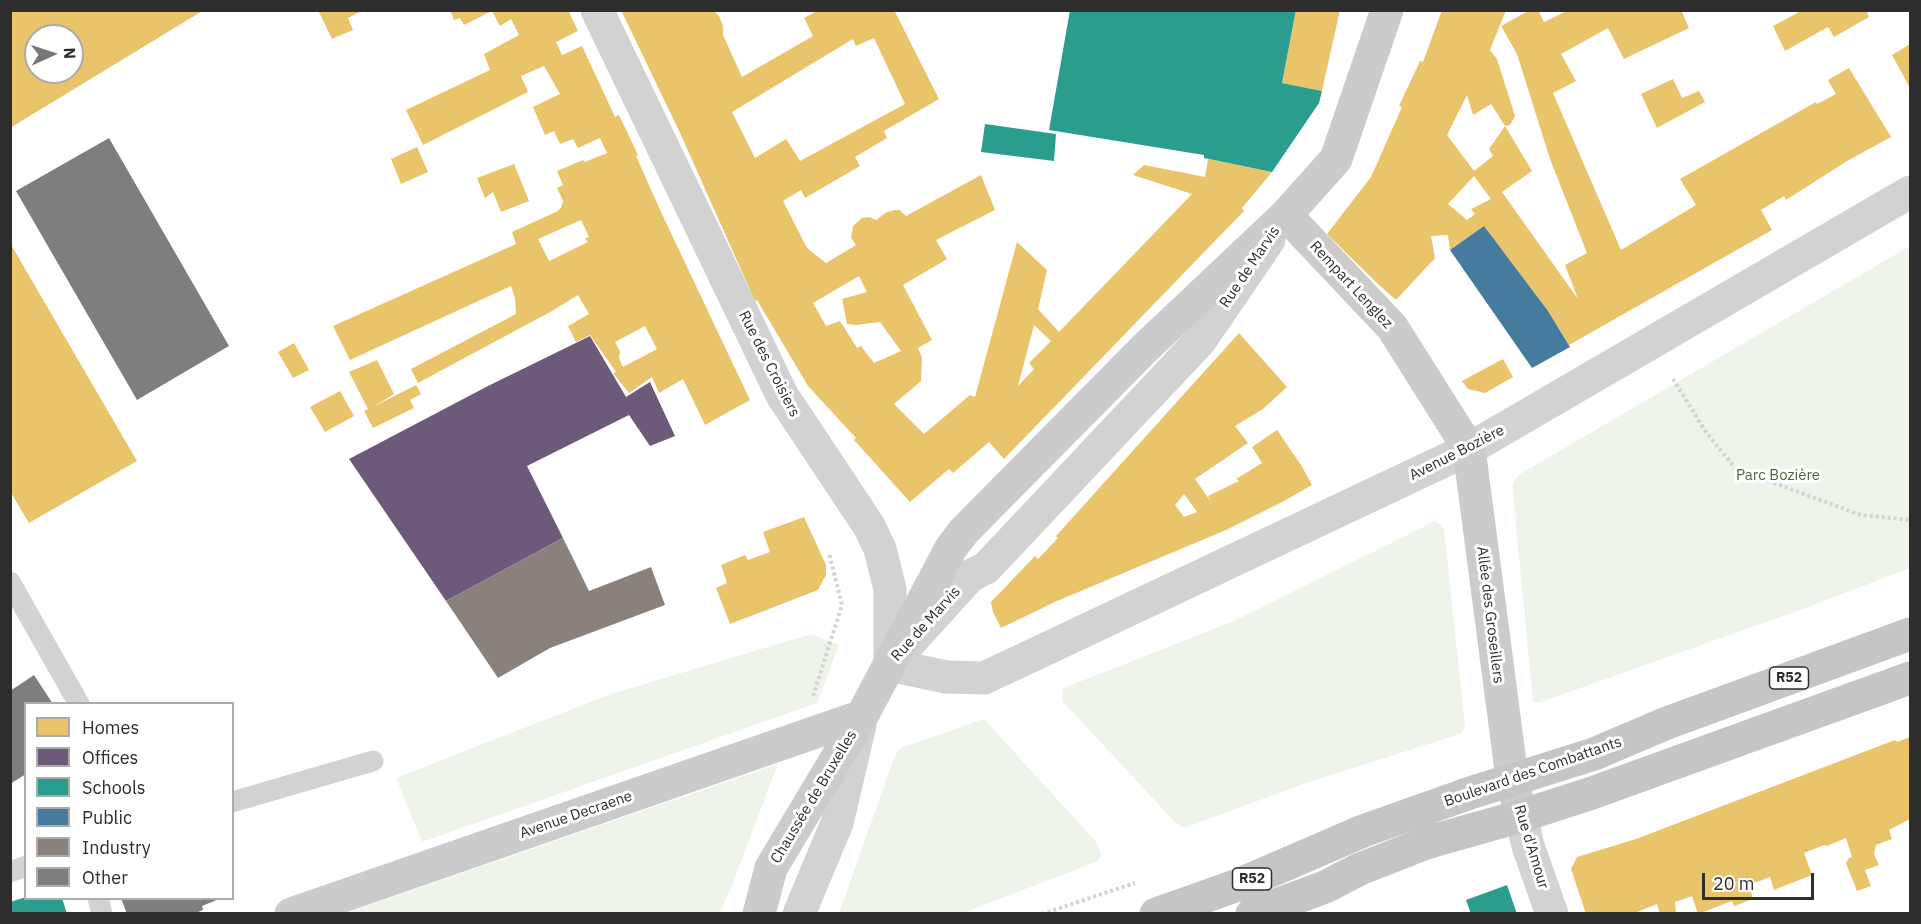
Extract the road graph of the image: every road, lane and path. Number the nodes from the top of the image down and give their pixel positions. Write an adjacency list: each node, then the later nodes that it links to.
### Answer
1 (597, 10): 11 (street, Rue des Croisiers)
2 (1388, 10): 4 (street, Rue de Marvis)
3 (1911, 192): 6 (street, Avenue Bozière)
4 (1286, 215): 6 (street, Rempart Lenglez); 11 (street, Rue de Marvis)
5 (1672, 379): 7 (path)
6 (1469, 449): 11 (street, Avenue Bozière); 17 (street, Allée des Groseillers)
7 (1911, 520)
8 (829, 553): 13 (path)
9 (10, 582): 14 (lane)
10 (1911, 634): 17 (main road, Boulevard des Combattants / R52)
11 (890, 665): 15 (street, Chaussée de Bruxelles)
12 (1911, 678): 19 (main road, R52)
13 (812, 699)
14 (78, 702)
15 (862, 716): 20 (street, Chaussée de Bruxelles); 21 (street, Avenue Decraene); 24 (street, Chaussée de Bruxelles)
16 (373, 760): 18 (lane)
17 (1512, 780): 19 (street, Rue d'Amour); 25 (main road, Boulevard des Combattants / R52)
18 (234, 801)
19 (1521, 816): 26 (main road, R52); 27 (street, Rue d'Amour)
20 (771, 868): 22 (street); 23 (street, Chaussée de Bruxelles)
21 (291, 914)
22 (745, 914)
23 (759, 914)
24 (799, 914)
25 (1156, 914)
26 (1252, 914)
27 (1552, 914)

